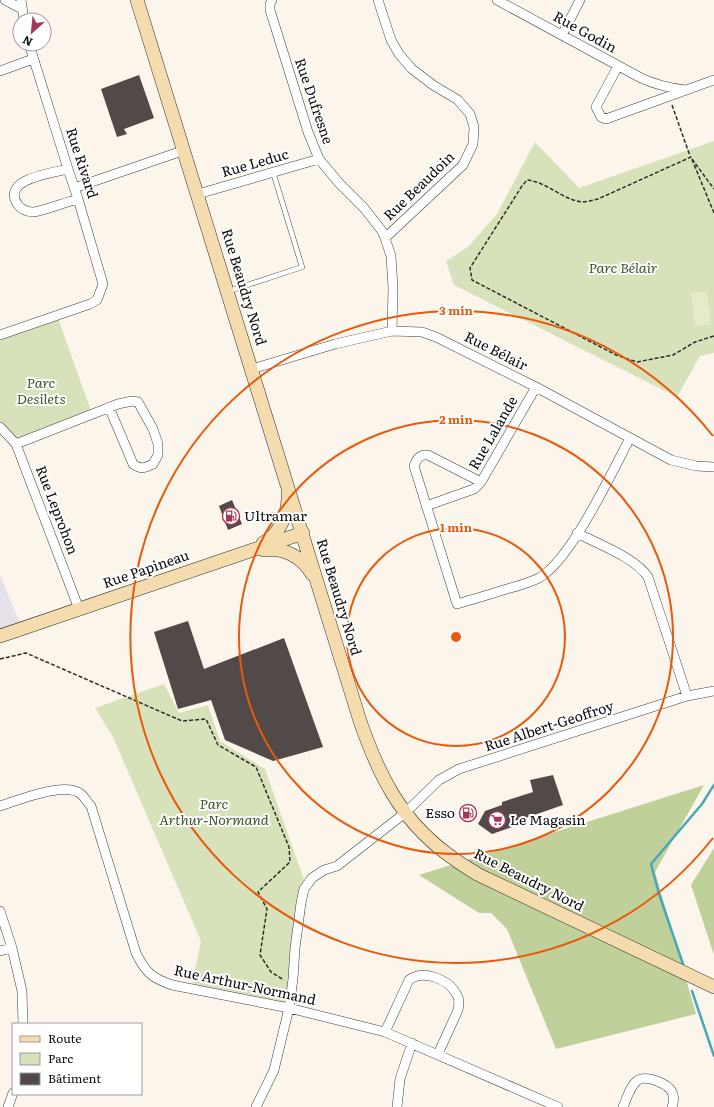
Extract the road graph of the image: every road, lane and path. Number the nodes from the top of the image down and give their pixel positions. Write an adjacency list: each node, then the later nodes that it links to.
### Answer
1 (5, 0): 7 (street)
2 (138, 0): 16 (main road, Rue Beaudry Nord)
3 (272, 0): 18 (street, Rue Dufresne)
4 (378, 0): 26 (street, Rue Beaudoin)
5 (497, 0): 8 (street, Rue Godin)
6 (580, 0): 8 (street)
7 (21, 4)
8 (562, 35): 11 (street, Rue Godin)
9 (32, 52): 10 (street, Rue Rivard)
10 (33, 59): 12 (street); 19 (street, Rue Rivard)
11 (618, 66): 14 (street, Rue Godin); 15 (street, Rue Godin)
12 (0, 70)
13 (714, 80): 14 (street, Rue Godin)
14 (686, 90): 15 (street, Rue Godin)
15 (669, 96): 17 (path)
16 (185, 150): 21 (street); 23 (main road, Rue Beaudry Nord)
17 (690, 157): 22 (path); 25 (path); 30 (path)
18 (319, 159): 20 (street, Rue Leduc); 26 (street, Rue Dufresne)
19 (68, 169): 21 (street, Rue Rivard); 24 (street)
20 (273, 172): 23 (street, Rue Leduc); 27 (lane)
21 (74, 188): 24 (street, Rue Rivard)
22 (714, 189)
23 (198, 194): 27 (main road, Rue Beaudry Nord)
24 (78, 199): 29 (street, Rue Rivard)
25 (714, 213)
26 (385, 238): 28 (street, Rue Dufresne)
27 (228, 292): 31 (main road, Rue Beaudry Nord)
28 (392, 331): 31 (street, Rue Bélair); 32 (street, Rue Bélair)
29 (0, 335)
30 (714, 336)
31 (252, 369): 38 (main road, Rue Beaudry Nord)
32 (536, 388): 35 (street, Rue Bélair); 39 (street, Rue Lalande)
33 (109, 407): 33 (street); 36 (street)
34 (0, 427): 36 (street, Rue Leprohon)
35 (630, 438): 37 (street, Rue Bélair); 42 (street)
36 (16, 444): 45 (street, Rue Leprohon)
37 (714, 467)
38 (287, 481): 41 (main road, Rue Beaudry Nord); 43 (main road)
39 (481, 482): 40 (street, Rue Lalande); 40 (street)
40 (426, 506): 42 (street)
41 (303, 533): 43 (main road, Rue Papineau); 44 (main road, Rue Beaudry Nord)
42 (577, 533): 49 (street)
43 (246, 552): 44 (main road); 45 (main road, Rue Papineau)
44 (322, 597): 51 (main road, Rue Beaudry Nord)
45 (79, 609): 46 (main road, Rue Papineau)
46 (0, 636)
47 (0, 659): 55 (path)
48 (714, 691): 49 (street, Rue Albert-Geoffroy)
49 (687, 696): 51 (street, Rue Albert-Geoffroy)
50 (0, 806): 57 (street, Rue Arthur-Normand)
51 (405, 813): 55 (street, Rue Albert-Geoffroy); 56 (main road, Rue Beaudry Nord)
52 (0, 911): 53 (street)
53 (12, 948): 54 (street); 58 (street)
54 (0, 951)
55 (292, 985): 57 (street, Rue Albert-Geoffroy)
56 (714, 987)
57 (289, 1008): 59 (street, Rue Arthur-Normand); 64 (street, Rue Albert-Geoffroy)
58 (23, 1023)
59 (385, 1032): 60 (street, Rue Arthur-Normand); 61 (street)
60 (412, 1043): 61 (street, Rue Arthur-Normand); 65 (street)
61 (438, 1054): 66 (street, Rue Arthur-Normand)
62 (12, 1095): 63 (street)
63 (8, 1107)
64 (256, 1107)
65 (397, 1107)
66 (558, 1107)
67 (623, 1107): 68 (street)
68 (672, 1107)

